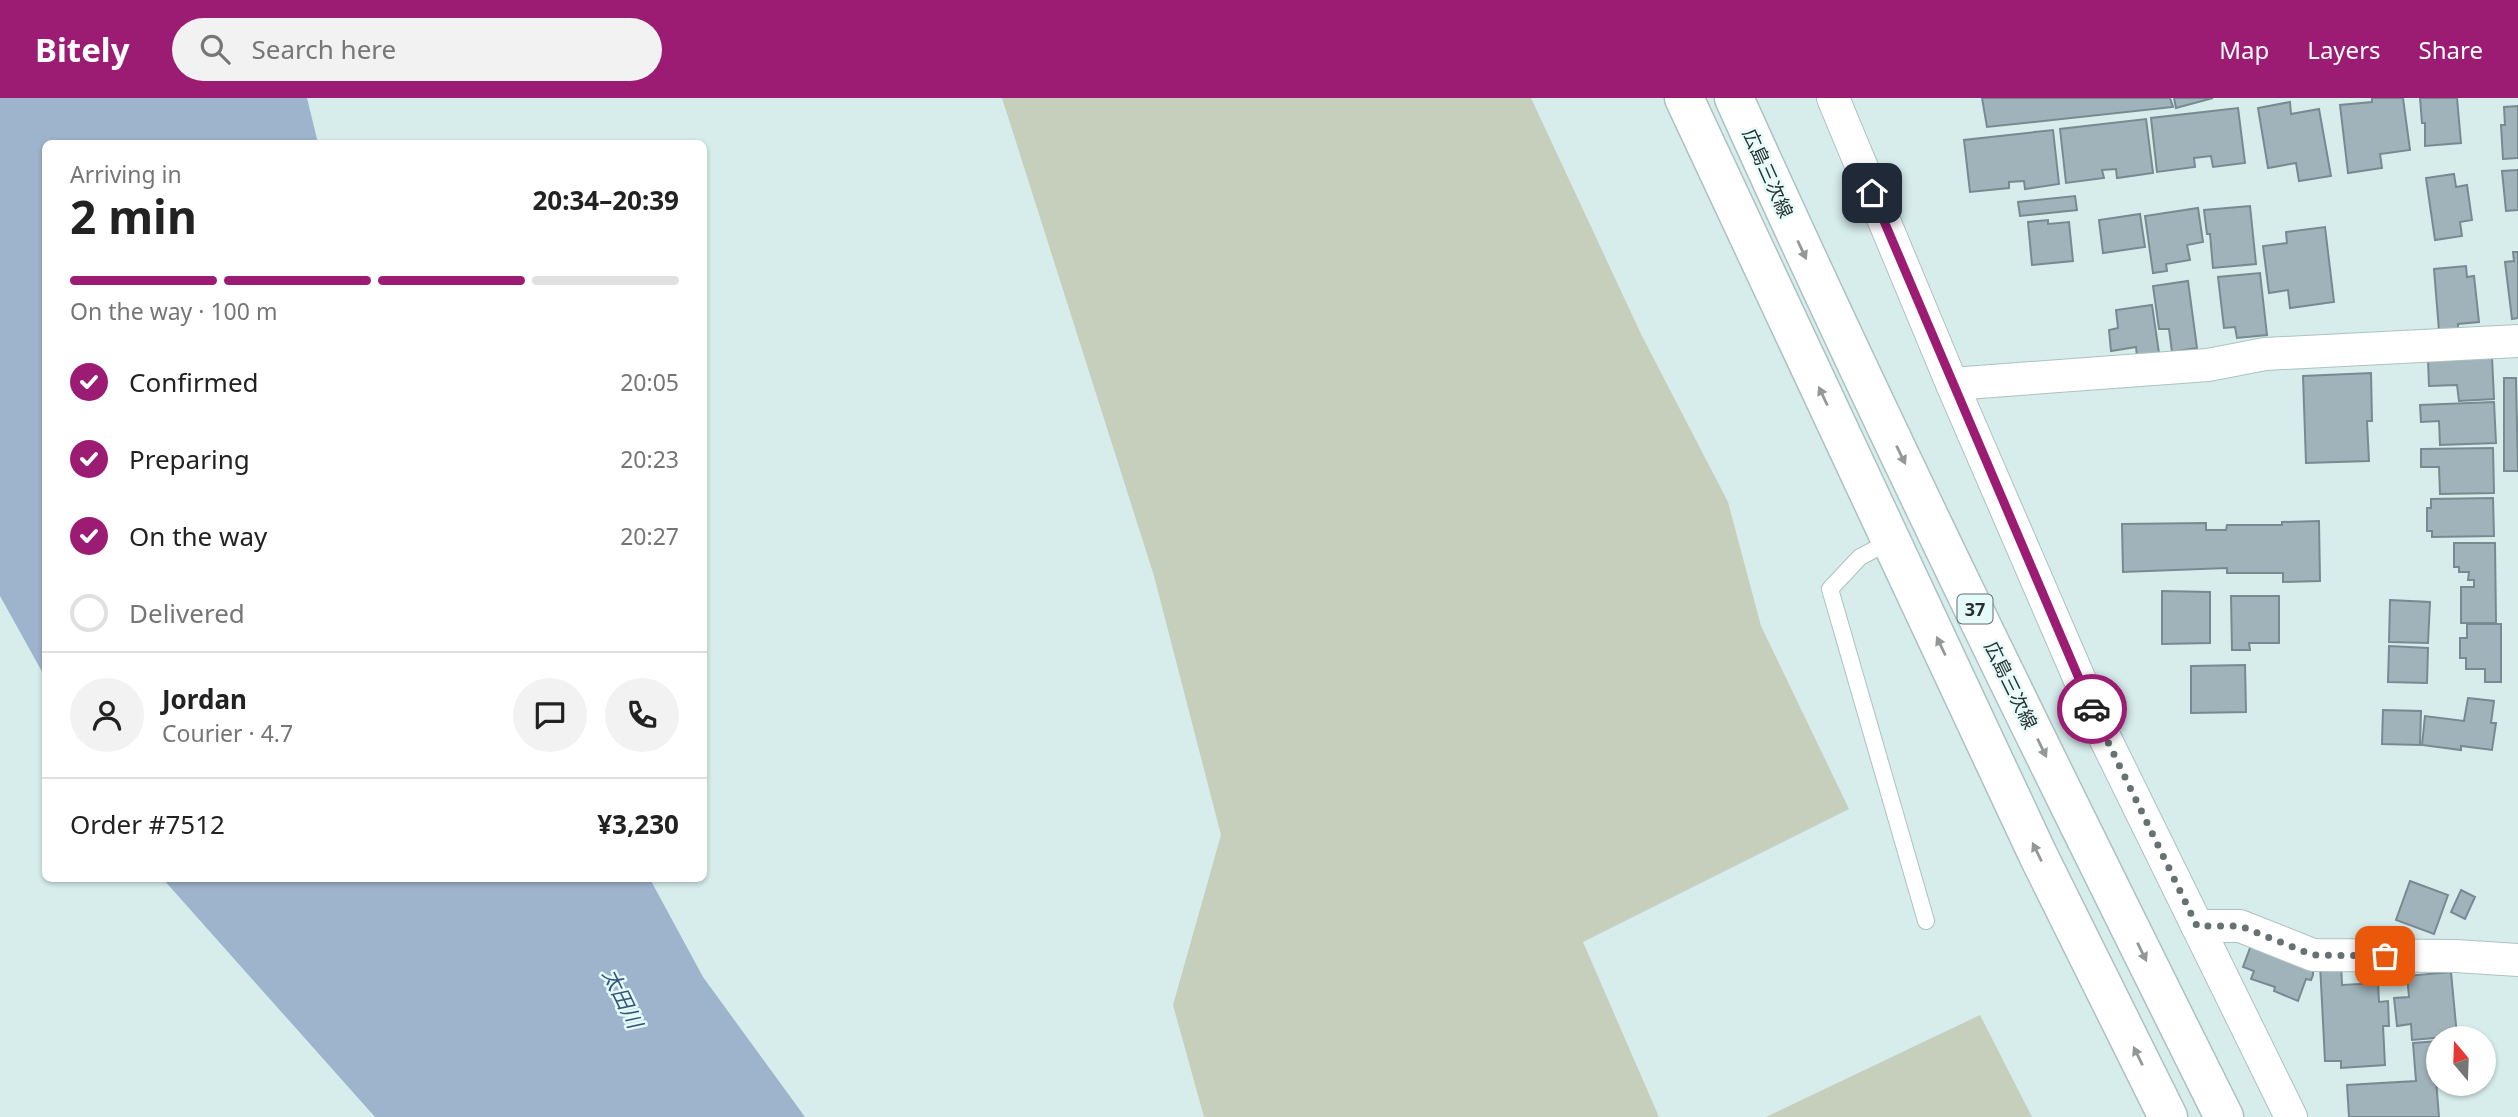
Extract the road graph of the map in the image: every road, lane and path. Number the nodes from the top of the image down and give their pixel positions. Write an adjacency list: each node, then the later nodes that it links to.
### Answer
1 (1684, 98): 6 (main road, 37, one-way to 1)
2 (1734, 98): 11 (main road, 広島三次線 / 37, one-way to 11)
3 (1833, 98): 5 (street)
4 (2518, 341): 5 (street)
5 (1952, 384): 8 (street)
6 (1892, 541): 7 (lane); 10 (main road, 37, one-way to 6)
7 (1926, 921)
8 (2197, 926): 9 (street); 12 (street)
9 (2518, 960)
10 (2168, 1117)
11 (2224, 1117)
12 (2291, 1117)

